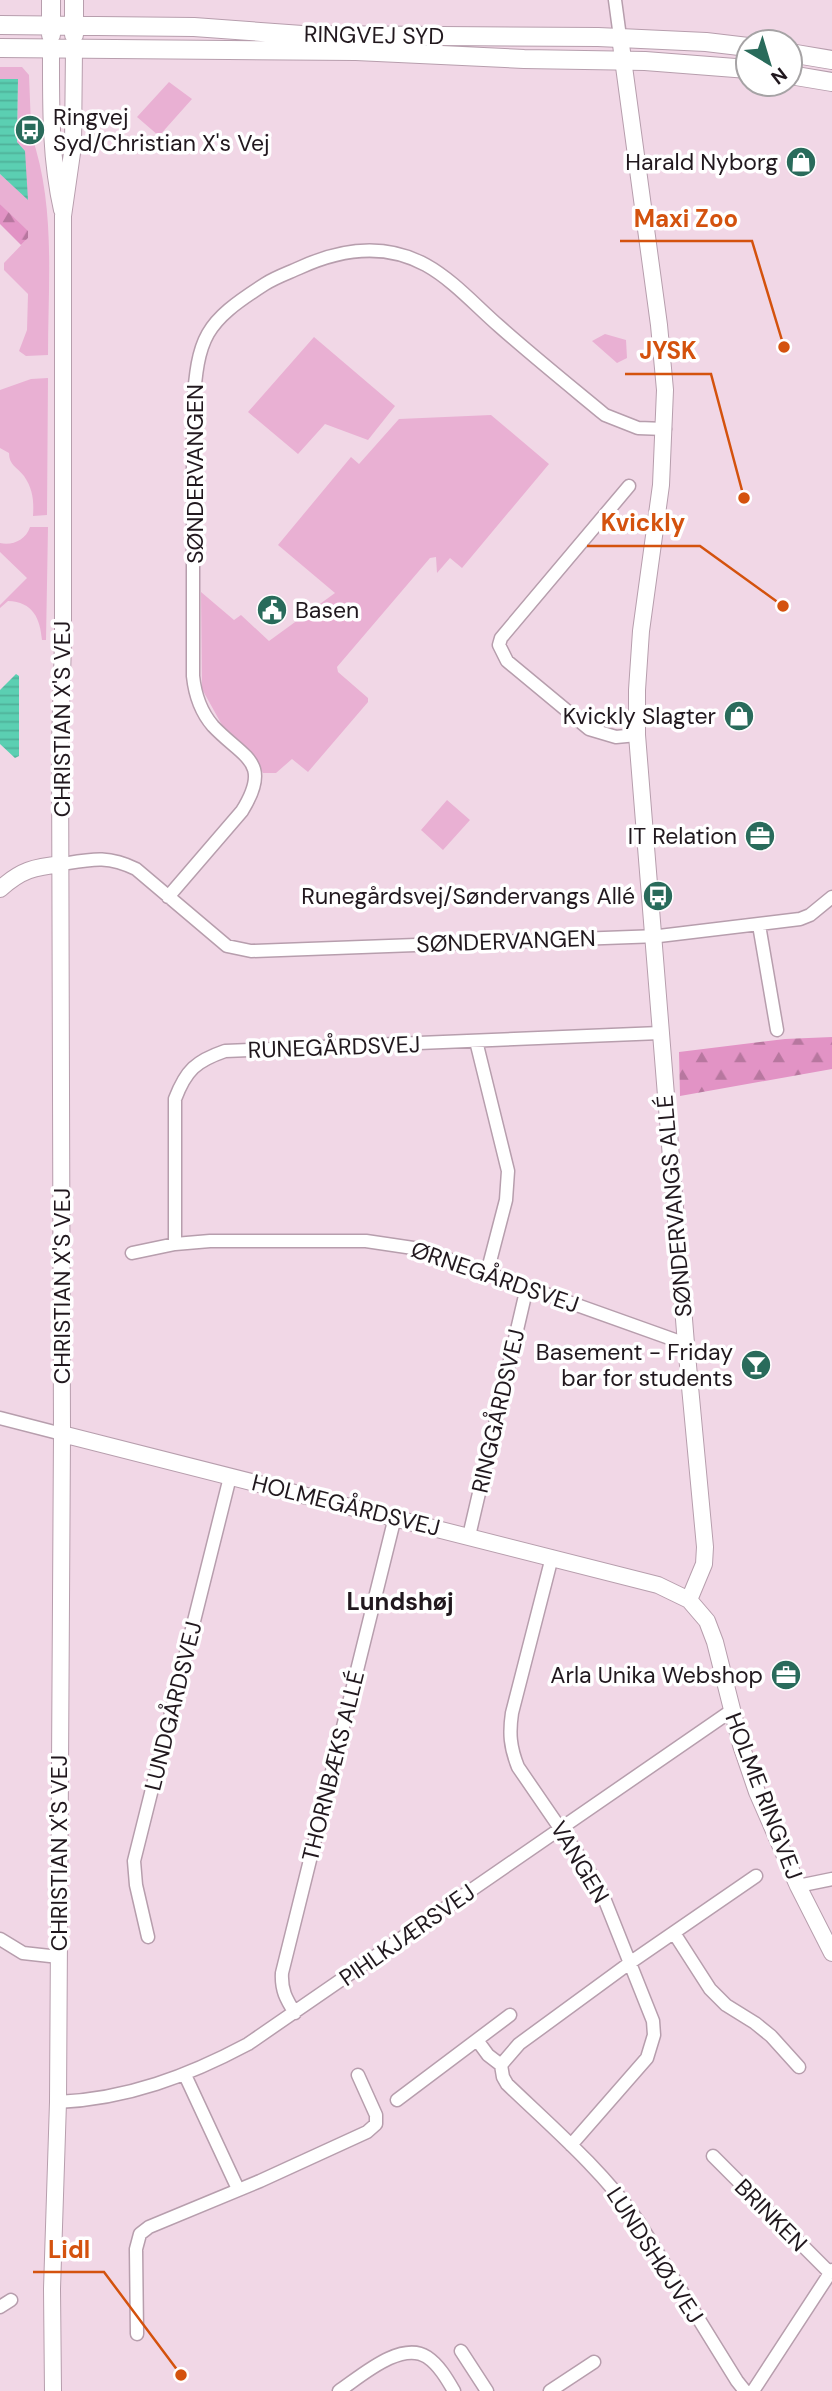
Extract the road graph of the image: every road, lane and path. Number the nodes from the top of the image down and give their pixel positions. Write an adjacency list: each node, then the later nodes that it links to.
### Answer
1 (51, 0): 5 (main road, CHRISTIAN X'S VEJ)
2 (74, 0): 6 (main road, CHRISTIAN X'S VEJ)
3 (615, 0): 7 (street, SØNDERVANGS ALLÉ)
4 (0, 25): 5 (main road, RINGVEJ SYD)
5 (51, 25): 6 (main road, RINGVEJ SYD); 10 (main road, CHRISTIAN X'S VEJ)
6 (75, 25): 7 (main road, RINGVEJ SYD); 11 (main road, CHRISTIAN X'S VEJ)
7 (620, 37): 8 (main road, RINGVEJ SYD); 13 (street, SØNDERVANGS ALLÉ)
8 (734, 46)
9 (0, 48): 10 (main road, RINGVEJ SYD)
10 (51, 49): 11 (main road, RINGVEJ SYD); 18 (street, CHRISTIAN X'S VEJ)
11 (74, 50): 13 (main road, RINGVEJ SYD); 18 (street, CHRISTIAN X'S VEJ)
12 (804, 55): 14 (main road)
13 (623, 60): 15 (main road, RINGVEJ SYD); 19 (street, SØNDERVANGS ALLÉ)
14 (832, 60)
15 (734, 68)
16 (804, 77): 17 (main road)
17 (832, 82)
18 (63, 216): 22 (street, CHRISTIAN X'S VEJ)
19 (664, 429): 21 (street, SØNDERVANGS ALLÉ); 24 (street, SØNDERVANGEN)
20 (629, 486): 21 (street)
21 (637, 736): 27 (street, SØNDERVANGS ALLÉ)
22 (62, 864): 23 (street); 24 (street, SØNDERVANGEN); 37 (street, CHRISTIAN X'S VEJ)
23 (0, 889)
24 (168, 897): 27 (street, SØNDERVANGEN)
25 (832, 897): 26 (street)
26 (759, 925): 27 (street); 28 (street)
27 (653, 936): 29 (street, SØNDERVANGS ALLÉ)
28 (777, 1030)
29 (660, 1033): 30 (street, RUNEGÅRDSVEJ); 35 (street, SØNDERVANGS ALLÉ)
30 (476, 1041): 31 (street, RUNEGÅRDSVEJ); 33 (street)
31 (175, 1244): 32 (street, ØRNEGÅRDSVEJ); 33 (street, ØRNEGÅRDSVEJ)
32 (132, 1253)
33 (487, 1273): 34 (street, ØRNEGÅRDSVEJ)
34 (527, 1287): 35 (street, ØRNEGÅRDSVEJ); 40 (street, RINGGÅRDSVEJ)
35 (685, 1343): 42 (street, SØNDERVANGS ALLÉ)
36 (0, 1418): 37 (street, HOLMEGÅRDSVEJ)
37 (62, 1434): 38 (street, HOLMEGÅRDSVEJ); 52 (street, CHRISTIAN X'S VEJ)
38 (230, 1477): 39 (street, HOLMEGÅRDSVEJ); 49 (street, LUNDGÅRDSVEJ)
39 (396, 1517): 40 (street, HOLMEGÅRDSVEJ); 54 (street, THORNBÆKS ALLÉ)
40 (469, 1536): 41 (street, HOLMEGÅRDSVEJ)
41 (552, 1557): 42 (street, HOLMEGÅRDSVEJ); 44 (street, VANGEN)
42 (690, 1600): 43 (street, HOLME RINGVEJ)
43 (731, 1711): 44 (street, PIHLKJÆRSVEJ); 47 (street, HOLME RINGVEJ)
44 (561, 1828): 53 (street, VANGEN); 54 (street, PIHLKJÆRSVEJ)
45 (756, 1876): 48 (street)
46 (832, 1879): 47 (street)
47 (798, 1886): 51 (street, HOLME RINGVEJ)
48 (674, 1933): 53 (street); 58 (street)
49 (149, 1937)
50 (0, 1940): 52 (street)
51 (832, 1953)
52 (59, 1957): 62 (street, CHRISTIAN X'S VEJ)
53 (631, 1962): 57 (street); 63 (street, VANGEN)
54 (295, 2013): 59 (street, PIHLKJÆRSVEJ)
55 (510, 2015): 56 (street)
56 (477, 2040): 57 (street, LUNDSHØJVEJ); 61 (street)
57 (501, 2065): 63 (street, LUNDSHØJVEJ)
58 (799, 2067)
59 (185, 2075): 62 (street, PIHLKJÆRSVEJ); 65 (street)
60 (358, 2075): 65 (street)
61 (397, 2100)
62 (58, 2102): 69 (street, CHRISTIAN X'S VEJ)
63 (571, 2145): 77 (street, LUNDSHØJVEJ)
64 (713, 2156): 66 (street, BRINKEN)
65 (238, 2189): 67 (street)
66 (831, 2272): 78 (street)
67 (137, 2334)
68 (461, 2351): 75 (street)
69 (51, 2356): 71 (street, CHRISTIAN X'S VEJ); 72 (street, CHRISTIAN X'S VEJ)
70 (594, 2361): 76 (street)
71 (46, 2391)
72 (53, 2391)
73 (339, 2391): 74 (street)
74 (454, 2391)
75 (487, 2391)
76 (550, 2391)
77 (745, 2391)
78 (753, 2391)

